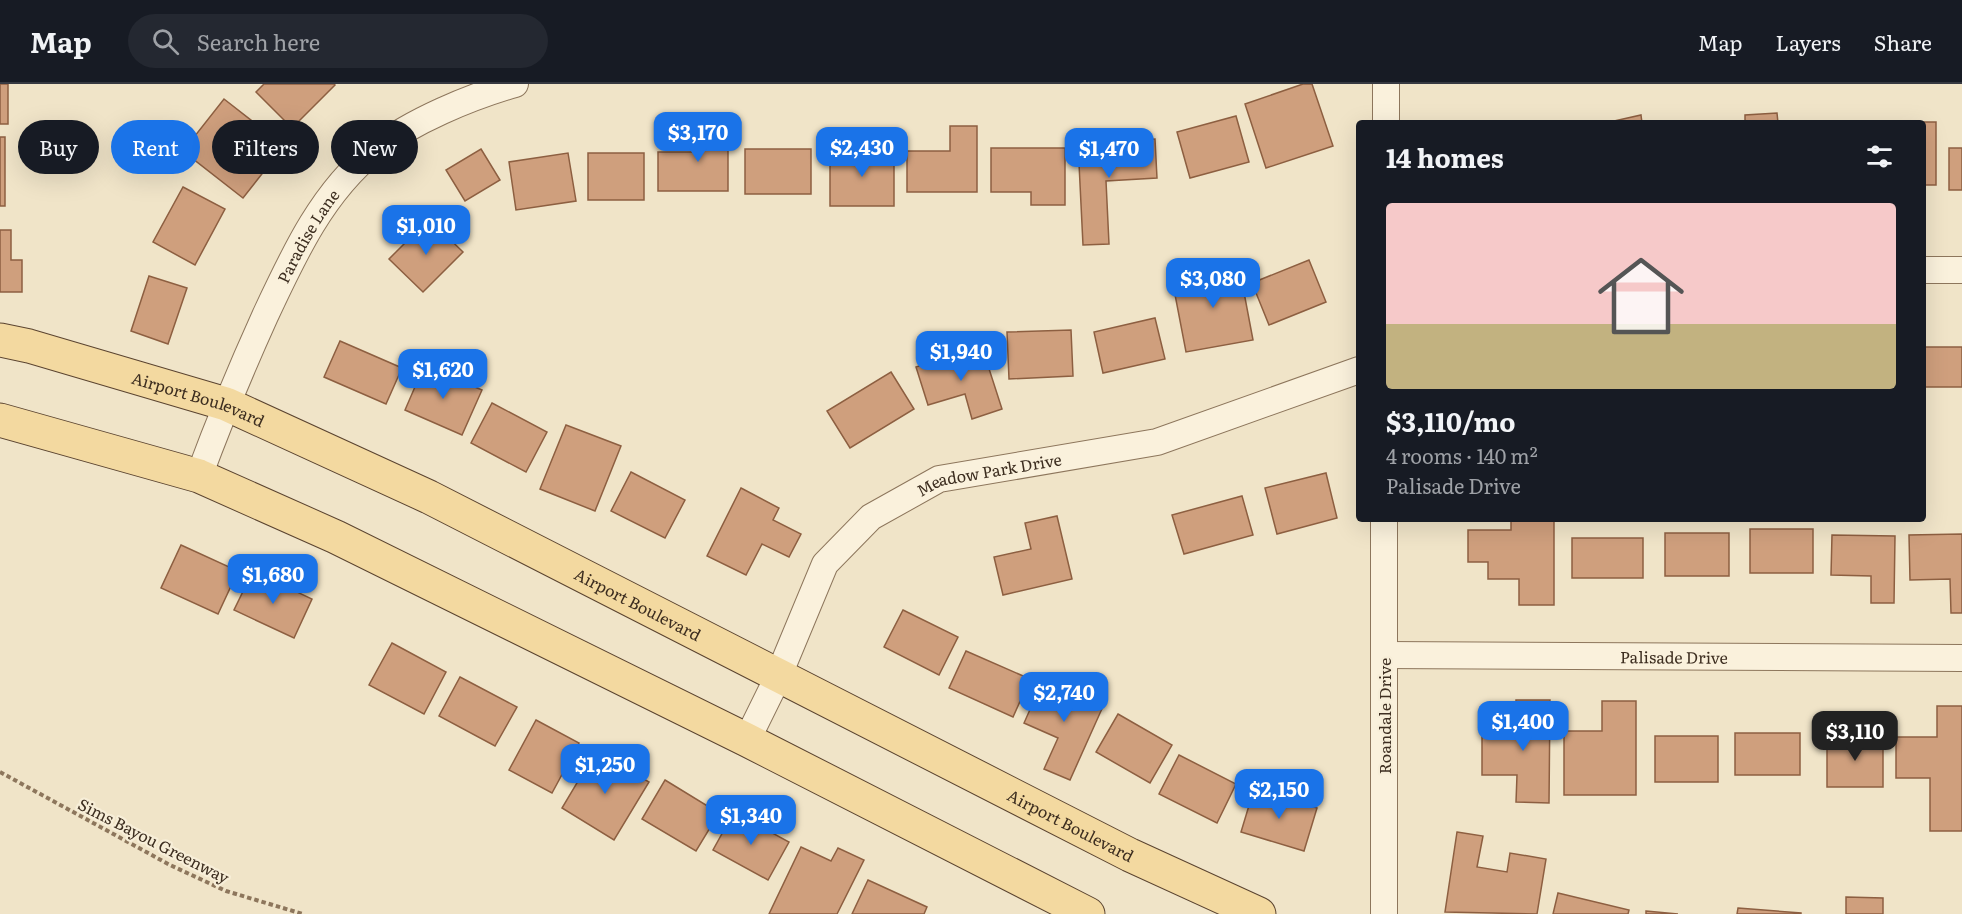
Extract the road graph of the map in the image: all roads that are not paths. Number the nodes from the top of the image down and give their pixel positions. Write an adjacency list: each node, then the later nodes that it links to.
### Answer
1 (515, 84): 8 (street, Paradise Lane)
2 (1386, 84): 3 (street)
3 (1386, 120)
4 (1926, 270): 5 (street)
5 (1962, 270)
6 (0, 340): 8 (main road, Airport Boulevard)
7 (1356, 371): 14 (street, Meadow Park Drive)
8 (226, 404): 10 (street, Paradise Lane); 14 (main road, Airport Boulevard)
9 (0, 420): 10 (main road)
10 (199, 476): 15 (main road)
11 (1384, 522): 12 (street, Roandale Drive)
12 (1384, 655): 13 (street, Palisade Drive); 18 (street, Roandale Drive)
13 (1962, 658)
14 (778, 677): 15 (street, Meadow Park Drive); 17 (main road, Airport Boulevard)
15 (747, 740): 16 (main road)
16 (1088, 914)
17 (1259, 914)
18 (1384, 914)

